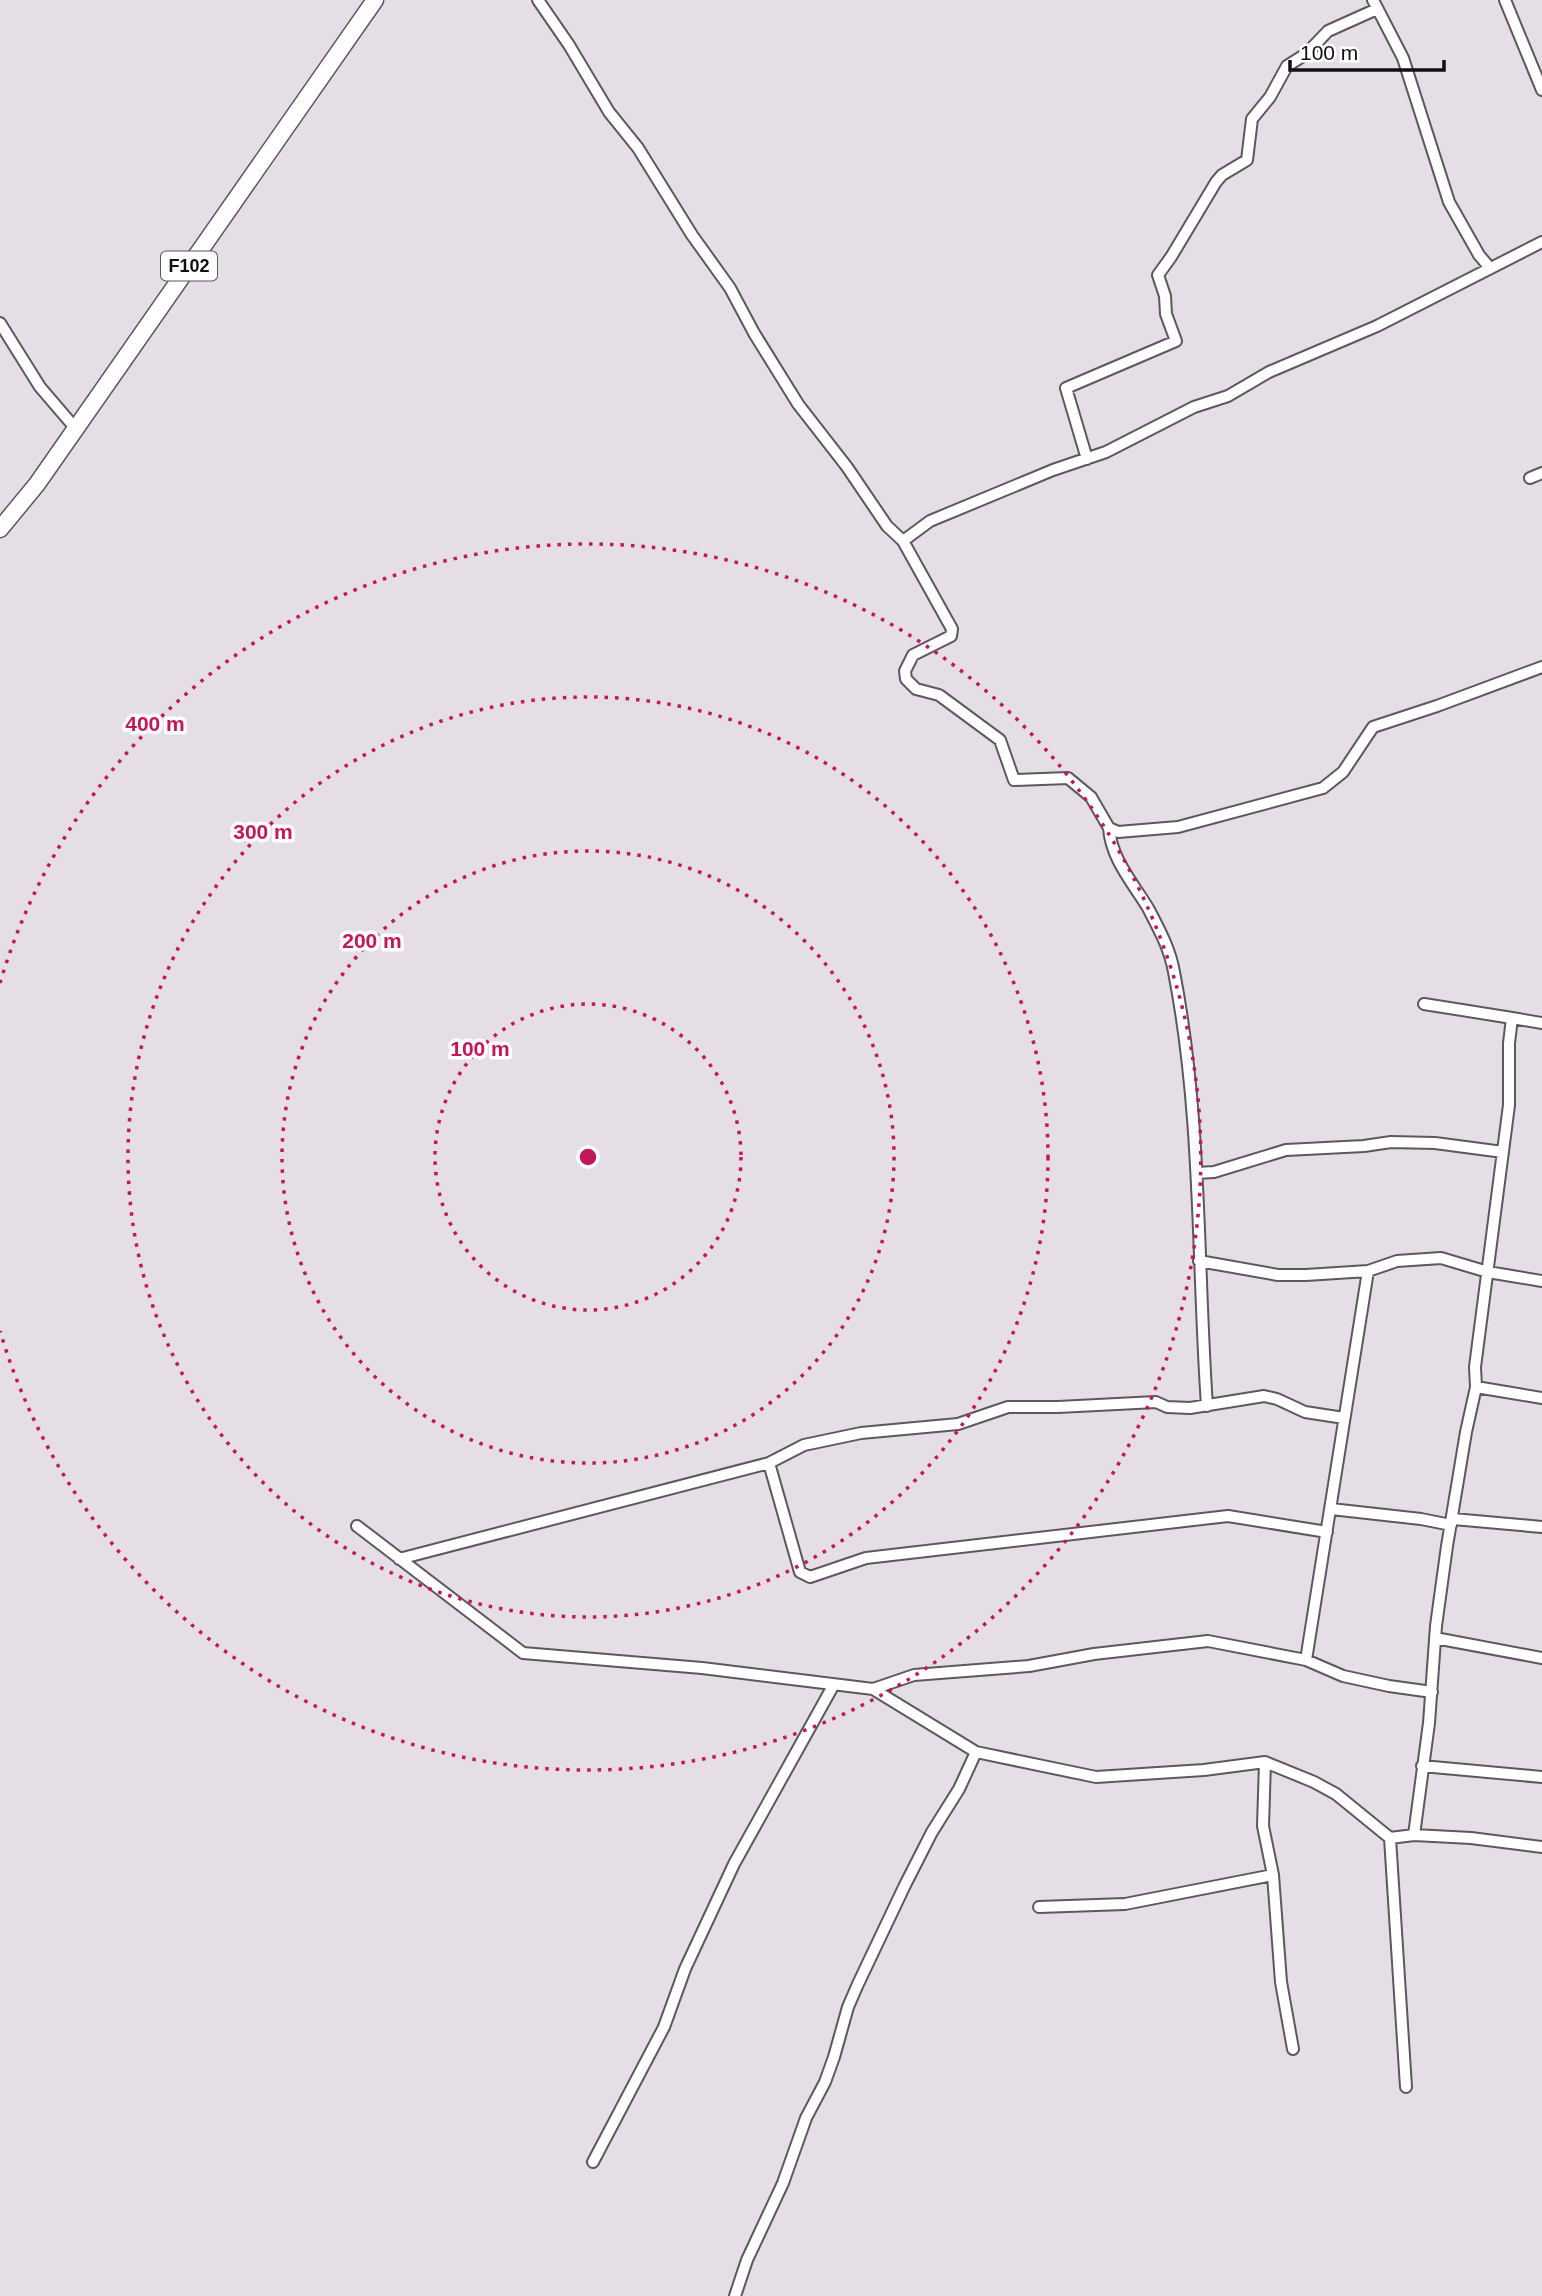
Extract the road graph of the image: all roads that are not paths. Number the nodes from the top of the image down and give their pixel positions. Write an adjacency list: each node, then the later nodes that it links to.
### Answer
1 (375, 0): 9 (main road, F102)
2 (538, 0): 14 (street)
3 (1505, 0): 5 (street)
4 (1375, 5): 7 (street); 10 (street)
5 (1542, 90)
6 (1542, 242): 7 (street)
7 (1490, 268): 10 (street)
8 (0, 323): 9 (street)
9 (76, 429): 13 (main road, F102)
10 (1087, 459): 14 (street)
11 (1542, 473): 12 (street)
12 (1530, 478)
13 (0, 529)
14 (903, 541): 16 (street)
15 (1542, 667): 16 (street)
16 (1109, 828): 21 (street)
17 (1423, 1004): 18 (street)
18 (1513, 1018): 19 (street); 20 (street)
19 (1542, 1023)
20 (1503, 1152): 21 (street); 24 (street)
21 (1197, 1173): 22 (street)
22 (1199, 1261): 23 (street); 28 (street)
23 (1368, 1271): 24 (street); 29 (street)
24 (1488, 1272): 25 (street); 26 (street)
25 (1542, 1281)
26 (1476, 1387): 27 (street); 32 (street)
27 (1542, 1398)
28 (1207, 1406): 29 (street); 30 (street)
29 (1344, 1418): 31 (street)
30 (769, 1463): 35 (street); 36 (street)
31 (1331, 1509): 32 (street); 35 (street)
32 (1452, 1522): 34 (street); 37 (street)
33 (357, 1526): 36 (street)
34 (1542, 1527)
35 (1327, 1532): 39 (street)
36 (399, 1559): 40 (street)
37 (1435, 1638): 38 (street); 42 (street)
38 (1542, 1658)
39 (1306, 1660): 41 (street); 42 (street)
40 (833, 1686): 41 (street); 54 (street)
41 (873, 1689): 43 (street)
42 (1432, 1692): 45 (street)
43 (976, 1752): 44 (street); 55 (street)
44 (1265, 1762): 48 (street); 50 (street)
45 (1422, 1766): 46 (street); 47 (street)
46 (1542, 1777)
47 (1414, 1835): 48 (street); 49 (street)
48 (1390, 1838): 53 (street)
49 (1542, 1847)
50 (1273, 1875): 51 (street); 52 (street)
51 (1040, 1908)
52 (1293, 2049)
53 (1406, 2087)
54 (593, 2162)
55 (735, 2296)

